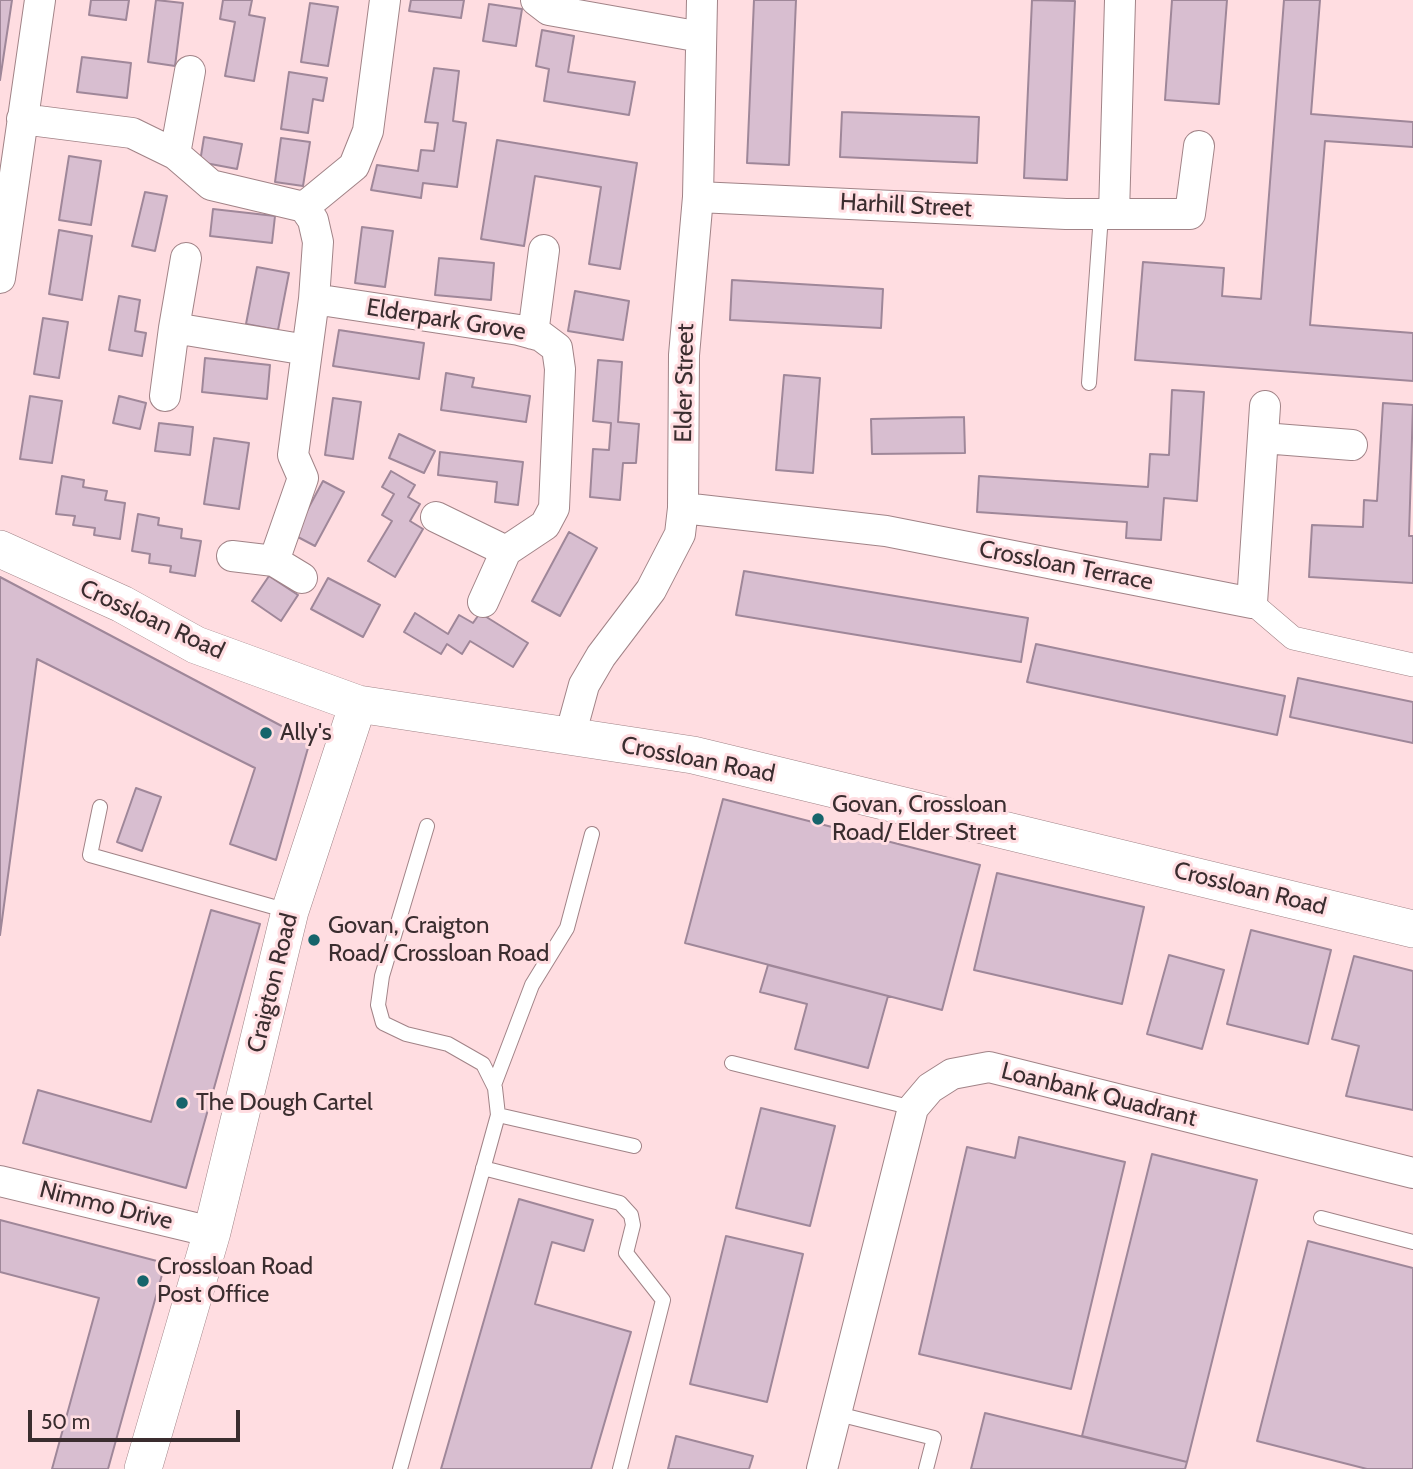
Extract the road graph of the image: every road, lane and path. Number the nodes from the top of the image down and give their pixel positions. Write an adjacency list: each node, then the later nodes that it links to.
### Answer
1 (40, 0): 8 (street)
2 (385, 0): 12 (street)
3 (536, 0): 6 (street)
4 (702, 0): 6 (street, Elder Street)
5 (1119, 0): 13 (street)
6 (701, 37): 11 (street, Elder Street)
7 (190, 71): 10 (street)
8 (22, 119): 10 (street); 16 (street)
9 (1199, 146): 13 (street, Harhill Street)
10 (175, 155): 12 (street)
11 (698, 197): 13 (street, Harhill Street); 26 (street, Elder Street)
12 (304, 207): 17 (street)
13 (1108, 215): 21 (lane)
14 (544, 250): 19 (street)
15 (186, 258): 18 (street)
16 (0, 278)
17 (314, 299): 19 (street, Elderpark Grove); 20 (street)
18 (174, 328): 20 (street); 22 (street)
19 (533, 334): 29 (street, Elderpark Grove)
20 (307, 350): 31 (street)
21 (1089, 383)
22 (164, 396)
23 (1265, 406): 24 (street)
24 (1263, 438): 25 (street); 34 (street)
25 (1352, 444)
26 (683, 508): 34 (street, Crossloan Terrace); 37 (street, Elder Street)
27 (436, 517): 29 (street)
28 (0, 549): 36 (street, Crossloan Road)
29 (506, 551): 33 (street)
30 (232, 556): 31 (street)
31 (274, 561): 32 (street)
32 (302, 578)
33 (482, 602)
34 (1252, 603): 35 (street)
35 (1413, 665)
36 (358, 704): 37 (street, Crossloan Road); 41 (street, Craigton Road)
37 (570, 736): 42 (street, Crossloan Road)
38 (100, 807): 41 (lane)
39 (427, 826): 44 (lane)
40 (592, 834): 44 (lane)
41 (290, 911): 52 (street, Craigton Road)
42 (1413, 929)
43 (732, 1063): 45 (lane)
44 (494, 1085): 46 (lane)
45 (913, 1108): 49 (street, Loanbank Quadrant); 54 (street, Loanbank Quadrant)
46 (498, 1115): 47 (lane); 48 (lane)
47 (634, 1146)
48 (484, 1168): 56 (lane); 57 (lane)
49 (1413, 1173)
50 (0, 1181): 52 (street, Nimmo Drive)
51 (1321, 1218): 53 (lane)
52 (212, 1232): 55 (street, Craigton Road)
53 (1413, 1242)
54 (834, 1413): 58 (street, Loanbank Quadrant); 59 (lane)
55 (142, 1469)
56 (400, 1469)
57 (620, 1469)
58 (822, 1469)
59 (926, 1469)

